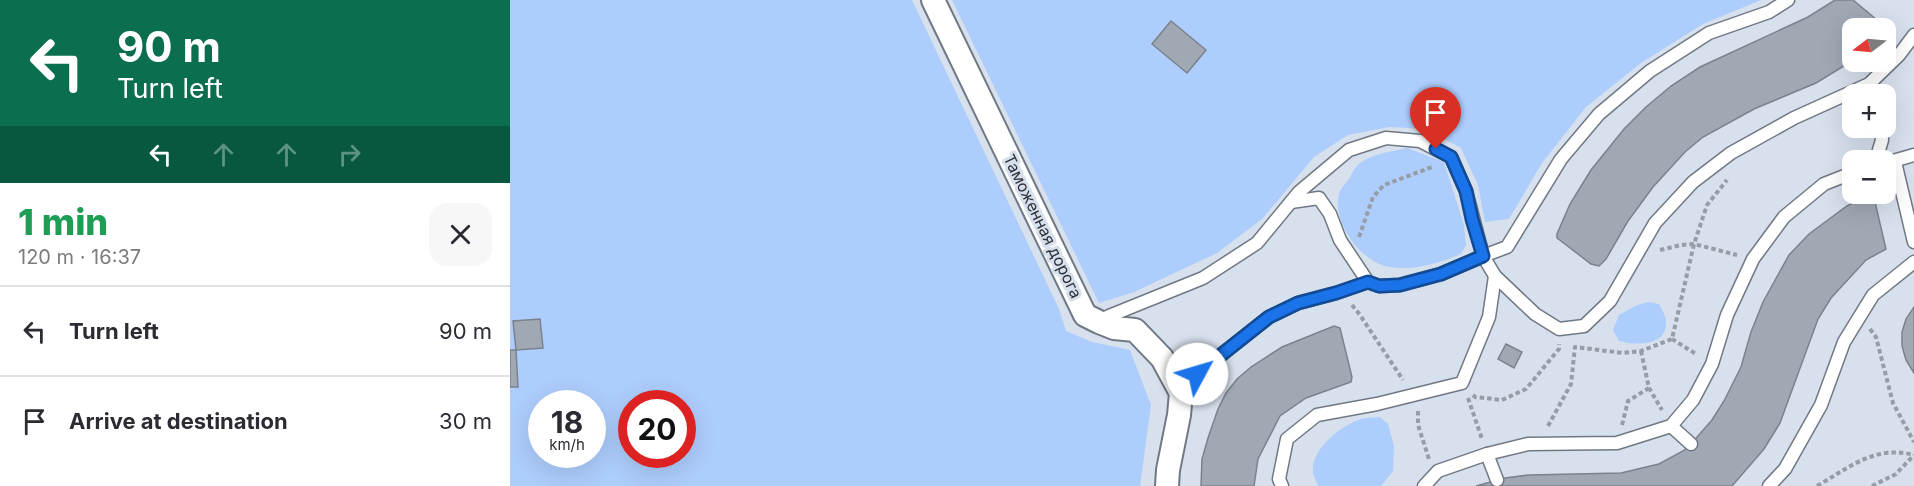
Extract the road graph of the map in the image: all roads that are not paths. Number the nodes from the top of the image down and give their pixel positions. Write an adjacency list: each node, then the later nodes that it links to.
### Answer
1 (933, 0): 16 (street, Таможенная дорога)
2 (1788, 0): 12 (lane)
3 (1914, 35): 4 (lane)
4 (1876, 84)
5 (1842, 100): 14 (lane)
6 (1914, 155): 7 (lane)
7 (1896, 160)
8 (1842, 177): 18 (lane)
9 (1896, 182): 11 (lane)
10 (1291, 202): 12 (lane); 15 (lane); 16 (lane)
11 (1914, 242)
12 (1483, 256): 14 (lane); 15 (lane)
13 (1914, 262): 25 (lane)
14 (1495, 276): 23 (lane)
15 (1368, 282): 17 (lane)
16 (1099, 322): 17 (street)
17 (1180, 393): 22 (street)
18 (1671, 426): 19 (lane); 20 (lane)
19 (1691, 444)
20 (1487, 454): 21 (lane); 24 (lane)
21 (1497, 480)
22 (1167, 486)
23 (1282, 486)
24 (1425, 486)
25 (1769, 486)

